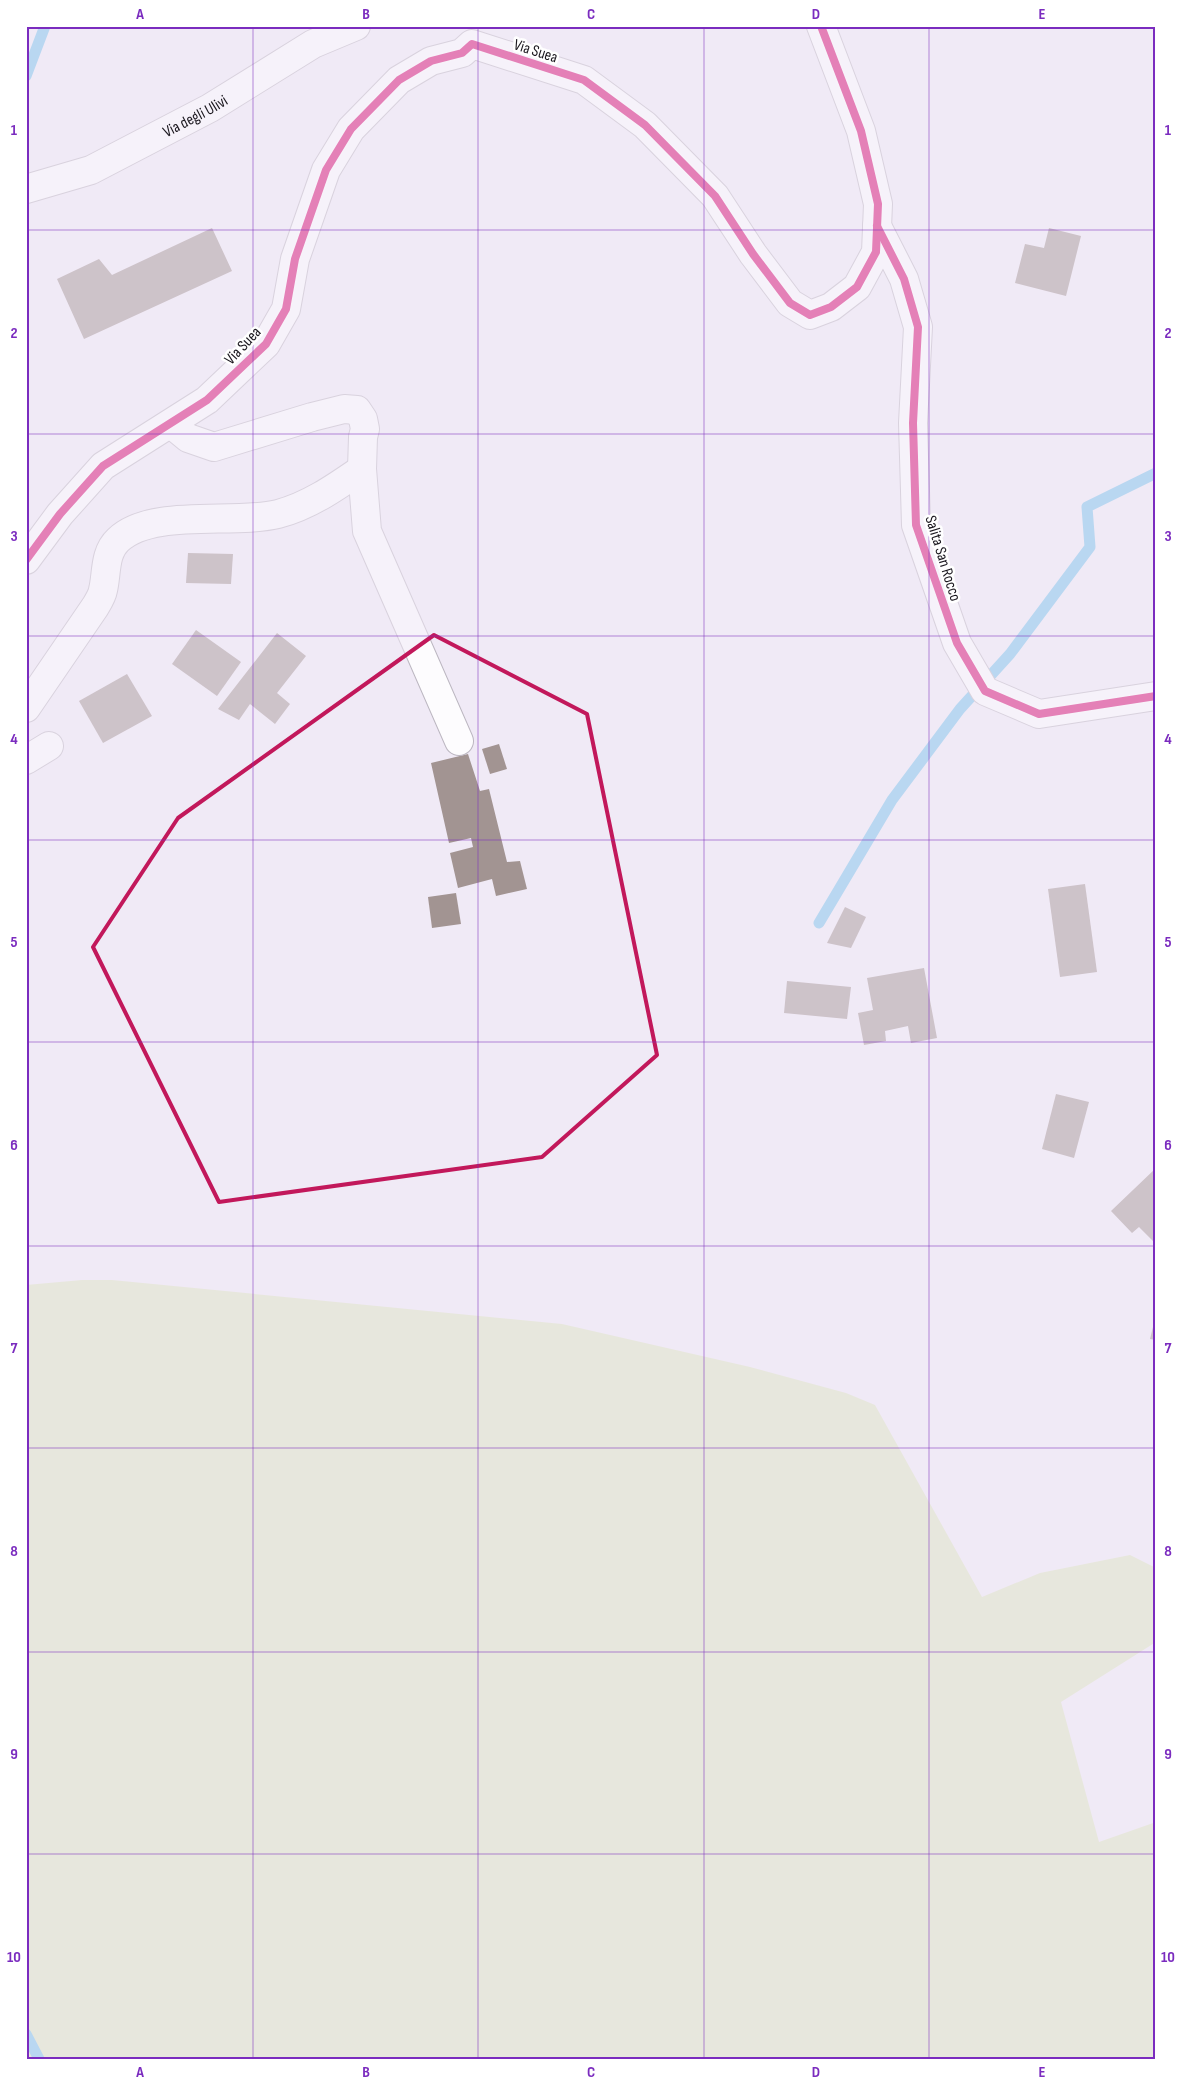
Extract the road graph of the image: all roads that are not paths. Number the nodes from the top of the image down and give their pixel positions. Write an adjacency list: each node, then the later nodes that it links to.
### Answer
1 (356, 26): 4 (street, Via degli Ulivi)
2 (821, 26): 5 (street, Via Suea)
3 (472, 35): 5 (street, Via Suea); 6 (street, Via Suea)
4 (26, 189)
5 (877, 226): 9 (street, Salita San Rocco)
6 (171, 424): 7 (street); 8 (street, Via Suea)
7 (362, 469): 10 (street); 11 (street)
8 (26, 560)
9 (1156, 696)
10 (26, 708)
11 (459, 741)
12 (49, 746): 13 (street)
13 (26, 760)

